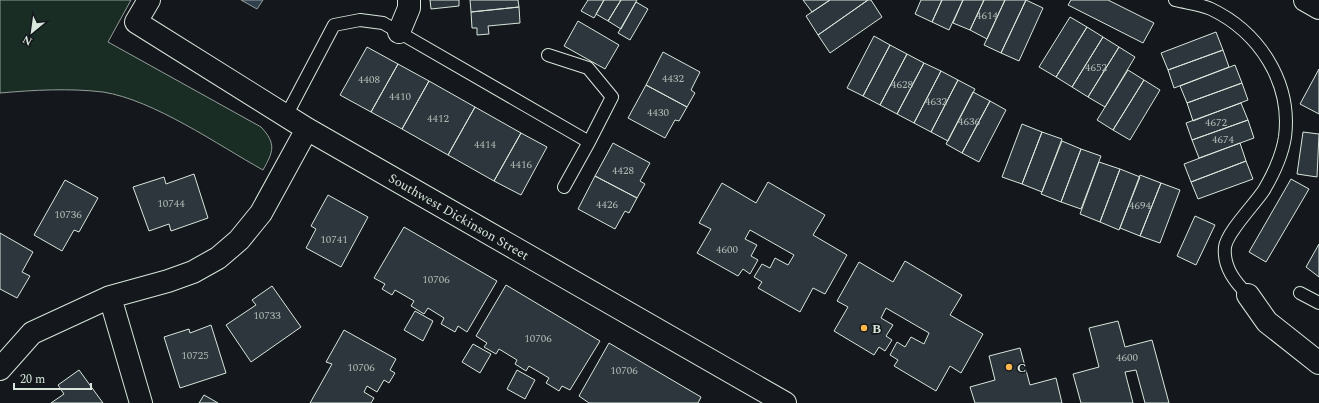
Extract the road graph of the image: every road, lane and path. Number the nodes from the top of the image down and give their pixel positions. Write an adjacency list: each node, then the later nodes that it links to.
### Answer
1 (149, 0): 8 (street, Southwest Dickinson Street)
2 (409, 0): 6 (street)
3 (1176, 0): 13 (lane)
4 (1305, 0): 5 (street)
5 (1319, 8)
6 (399, 32): 8 (lane); 10 (lane)
7 (548, 55): 10 (lane)
8 (286, 116): 9 (street, Southwest Dickinson Street)
9 (307, 129): 14 (street); 19 (street, Southwest Dickinson Street)
10 (589, 142): 11 (lane)
11 (564, 186)
12 (1300, 293): 15 (lane)
13 (1248, 295): 16 (street)
14 (110, 297): 17 (street); 18 (street)
15 (1319, 303)
16 (1317, 357)
17 (0, 369)
18 (140, 403)
19 (785, 403)

